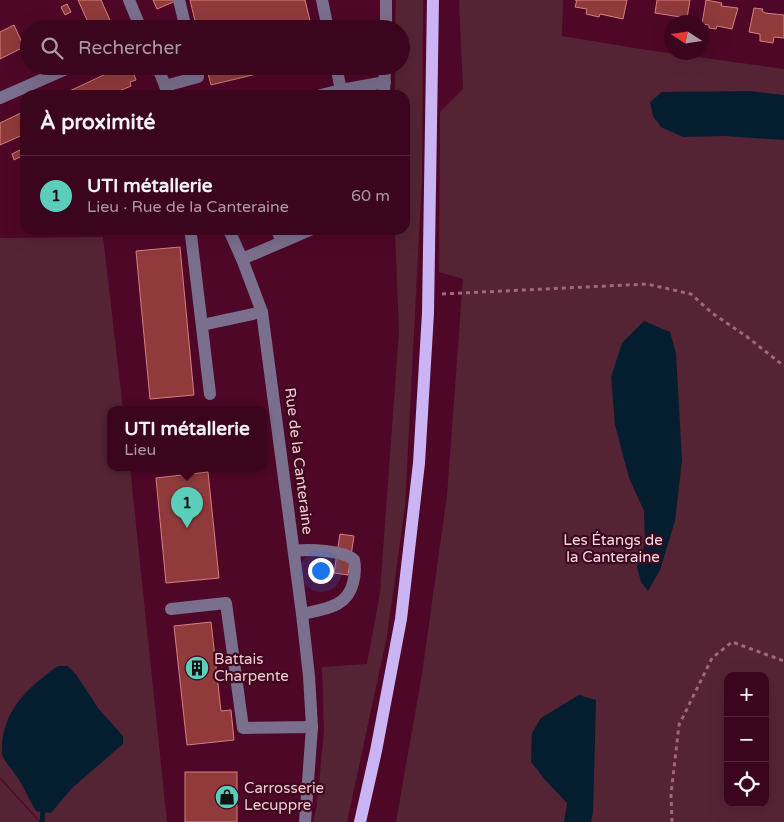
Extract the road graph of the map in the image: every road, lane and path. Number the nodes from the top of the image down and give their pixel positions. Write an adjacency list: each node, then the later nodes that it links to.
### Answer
1 (129, 0): 6 (street)
2 (179, 0): 7 (street)
3 (322, 0): 8 (street)
4 (386, 0): 9 (street)
5 (434, 0): 25 (main road)
6 (137, 20)
7 (184, 20)
8 (326, 20)
9 (386, 20)
10 (52, 75): 20 (street)
11 (161, 75): 16 (street)
12 (197, 75): 17 (street)
13 (338, 75): 18 (street)
14 (385, 75): 15 (street)
15 (385, 82): 18 (street); 19 (street)
16 (167, 90)
17 (169, 90)
18 (341, 90)
19 (384, 90)
20 (0, 98)
21 (231, 235): 24 (street, Rue de la Canteraine)
22 (191, 236): 27 (street)
23 (279, 236): 24 (street)
24 (242, 259): 26 (street, Rue de la Canteraine)
25 (429, 295): 28 (path); 36 (main road)
26 (262, 312): 27 (street); 30 (street, Rue de la Canteraine)
27 (202, 324): 29 (street)
28 (784, 366)
29 (210, 394)
30 (294, 551): 32 (street, Rue de la Canteraine); 32 (street)
31 (171, 609): 34 (street)
32 (302, 614): 34 (street, Rue de la Canteraine)
33 (784, 661): 37 (path)
34 (312, 727): 35 (street, Rue de la Canteraine)
35 (305, 822)
36 (360, 822)
37 (672, 822)

